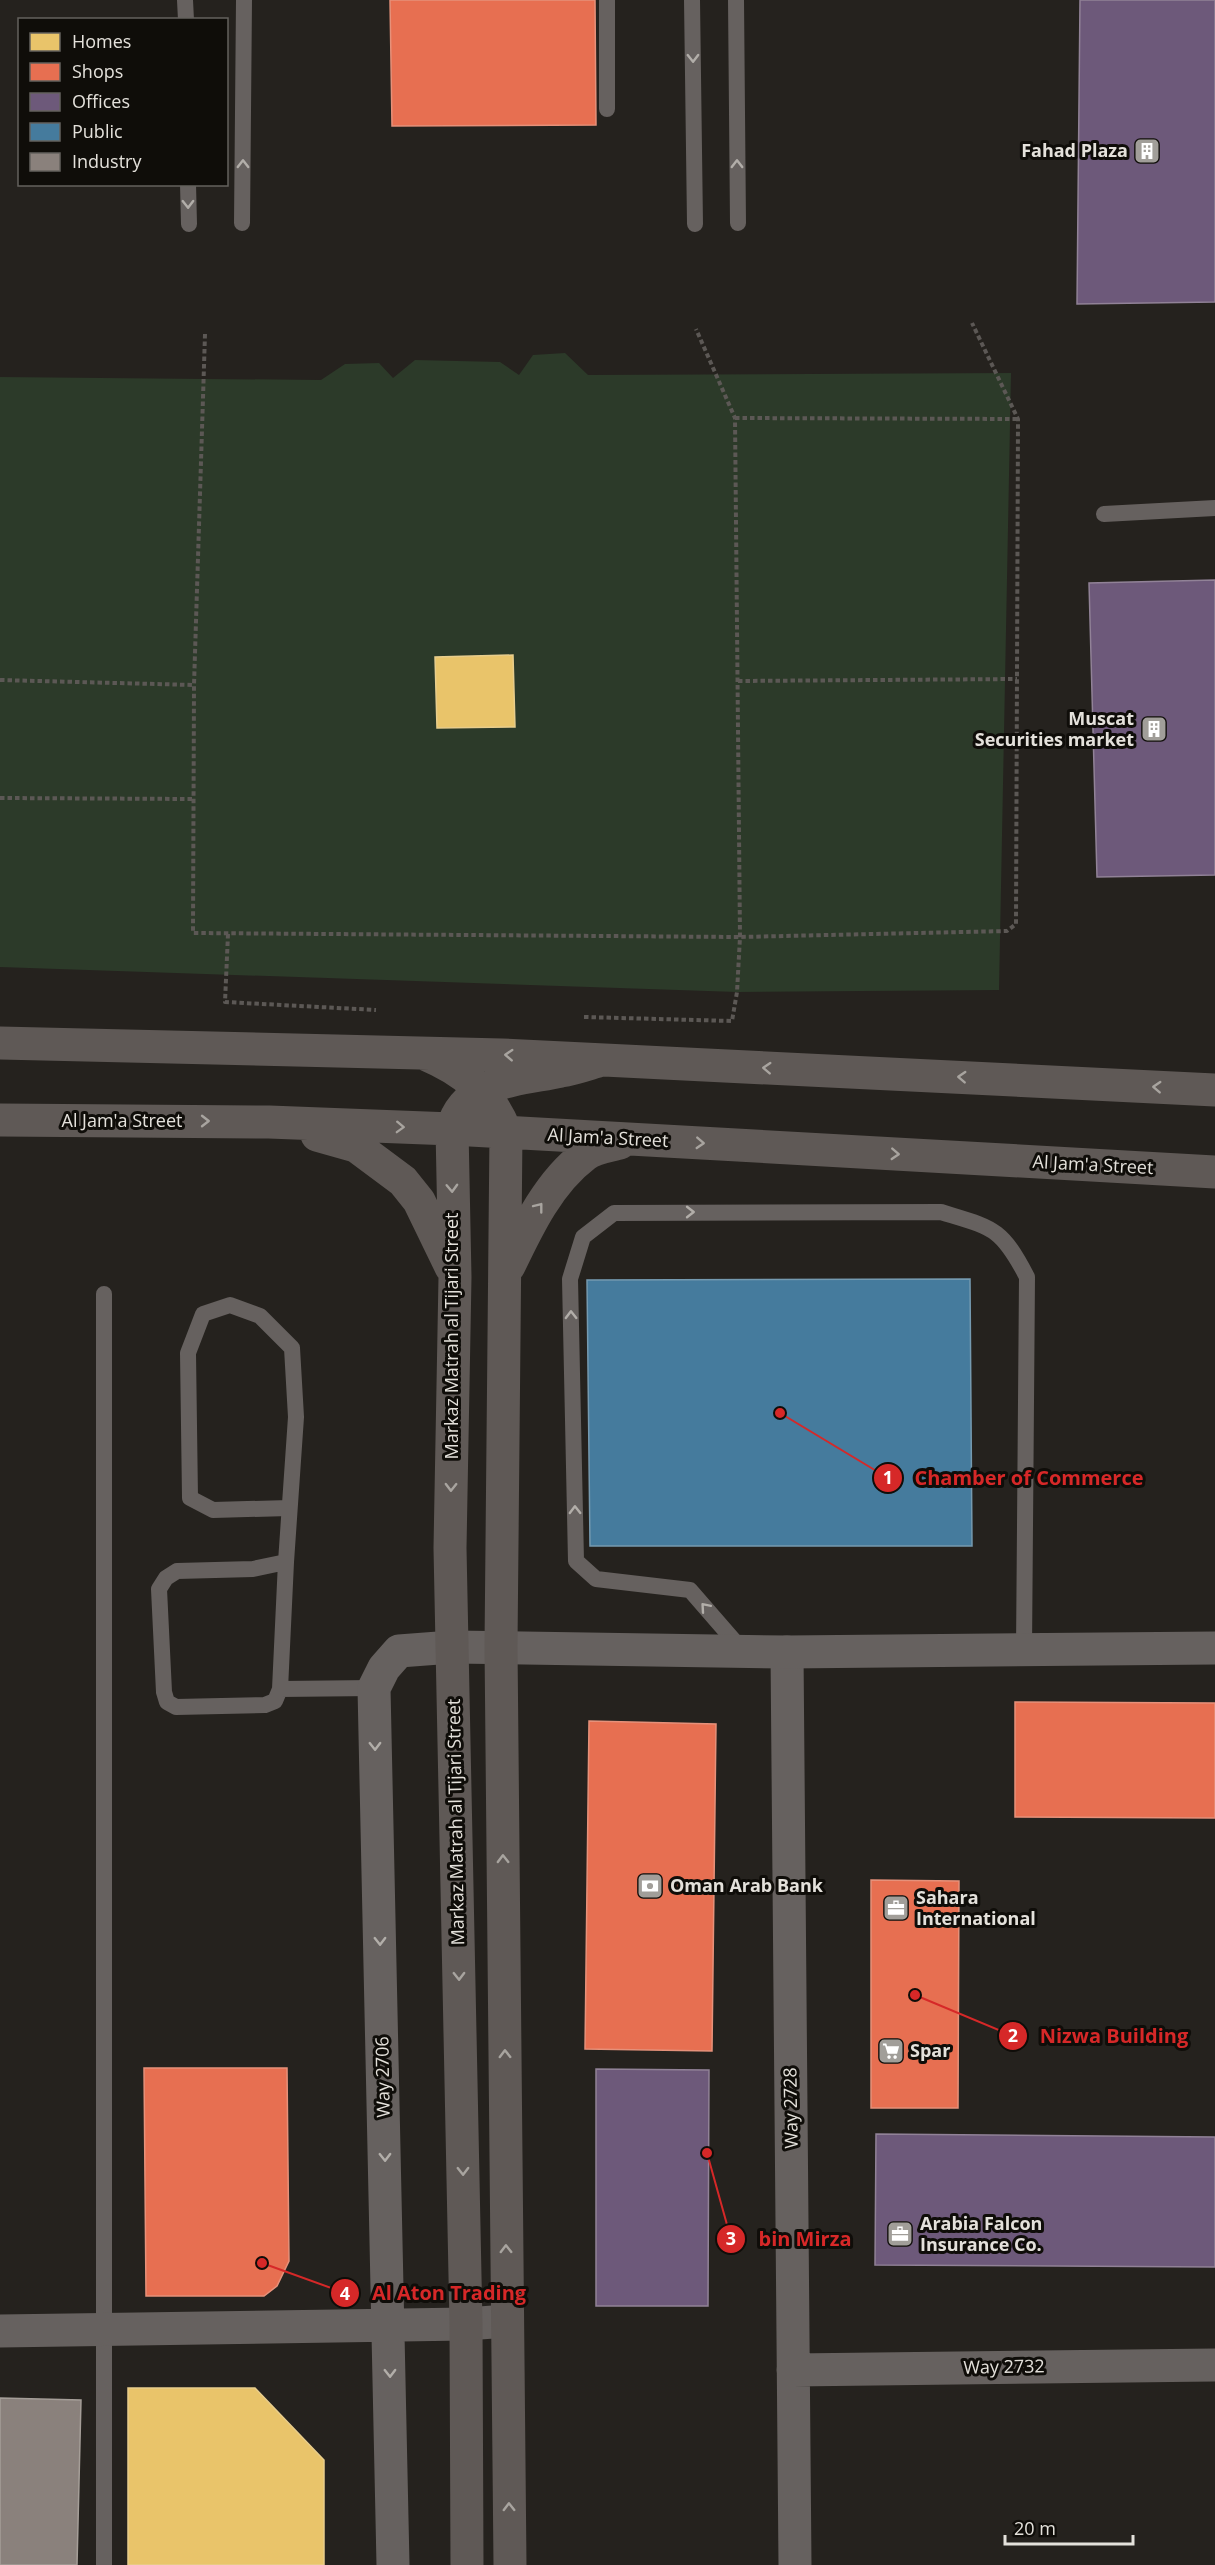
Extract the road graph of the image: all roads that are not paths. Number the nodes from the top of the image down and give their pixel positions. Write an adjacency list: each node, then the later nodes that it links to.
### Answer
1 (185, 0): 6 (lane)
2 (244, 0): 9 (lane, one-way to 2)
3 (607, 0): 7 (lane)
4 (692, 0): 12 (lane, one-way to 12)
5 (736, 0): 10 (lane, one-way to 5)
6 (186, 18)
7 (608, 109)
8 (188, 186): 11 (lane, one-way to 11)
9 (243, 223)
10 (738, 223)
11 (189, 224)
12 (695, 224)
13 (1215, 508): 14 (lane)
14 (1104, 514)
15 (0, 1043): 16 (main road)
16 (425, 1054): 17 (main road, one-way to 16); 19 (main road)
17 (602, 1060): 18 (main road, one-way to 17); 19 (main road, Markaz Matrah al Tijari Street)
18 (1215, 1090)
19 (482, 1091): 22 (main road, Markaz Matrah al Tijari Street); 23 (main road)
20 (0, 1120): 21 (main road, Al Jam'a Street, one-way to 21)
21 (269, 1122): 22 (main road, Al Jam'a Street, one-way to 22); 26 (main road)
22 (452, 1129): 23 (main road, Al Jam'a Street); 26 (main road, Markaz Matrah al Tijari Street, one-way to 26)
23 (506, 1132): 24 (main road, Al Jam'a Street); 27 (main road)
24 (631, 1139): 25 (main road, Al Jam'a Street, one-way to 25); 27 (main road, one-way to 24)
25 (1215, 1172)
26 (455, 1277): 32 (main road, Markaz Matrah al Tijari Street, one-way to 32)
27 (503, 1278): 31 (main road)
28 (104, 1294): 42 (lane)
29 (290, 1508): 29 (lane); 30 (lane)
30 (286, 1562): 38 (lane); 38 (lane)
31 (501, 1646): 32 (street); 35 (street); 39 (main road, one-way to 31)
32 (452, 1647): 37 (street); 40 (main road, Markaz Matrah al Tijari Street, one-way to 40)
33 (1215, 1648): 34 (street)
34 (1024, 1650): 35 (lane, one-way to 34); 36 (street)
35 (744, 1651): 36 (street)
36 (787, 1652): 45 (street, Way 2728)
37 (374, 1688): 38 (lane); 41 (street, Way 2706, one-way to 41)
38 (280, 1689)
39 (507, 2321): 40 (street); 49 (main road, one-way to 39)
40 (466, 2324): 41 (street); 48 (main road, Markaz Matrah al Tijari Street)
41 (389, 2325): 42 (street); 47 (street, Way 2706, one-way to 47)
42 (105, 2328): 43 (street); 46 (lane)
43 (0, 2331)
44 (1215, 2365): 45 (street, Way 2732)
45 (793, 2370): 50 (street, Way 2728)
46 (104, 2565)
47 (393, 2565)
48 (467, 2565)
49 (510, 2565)
50 (795, 2565)

